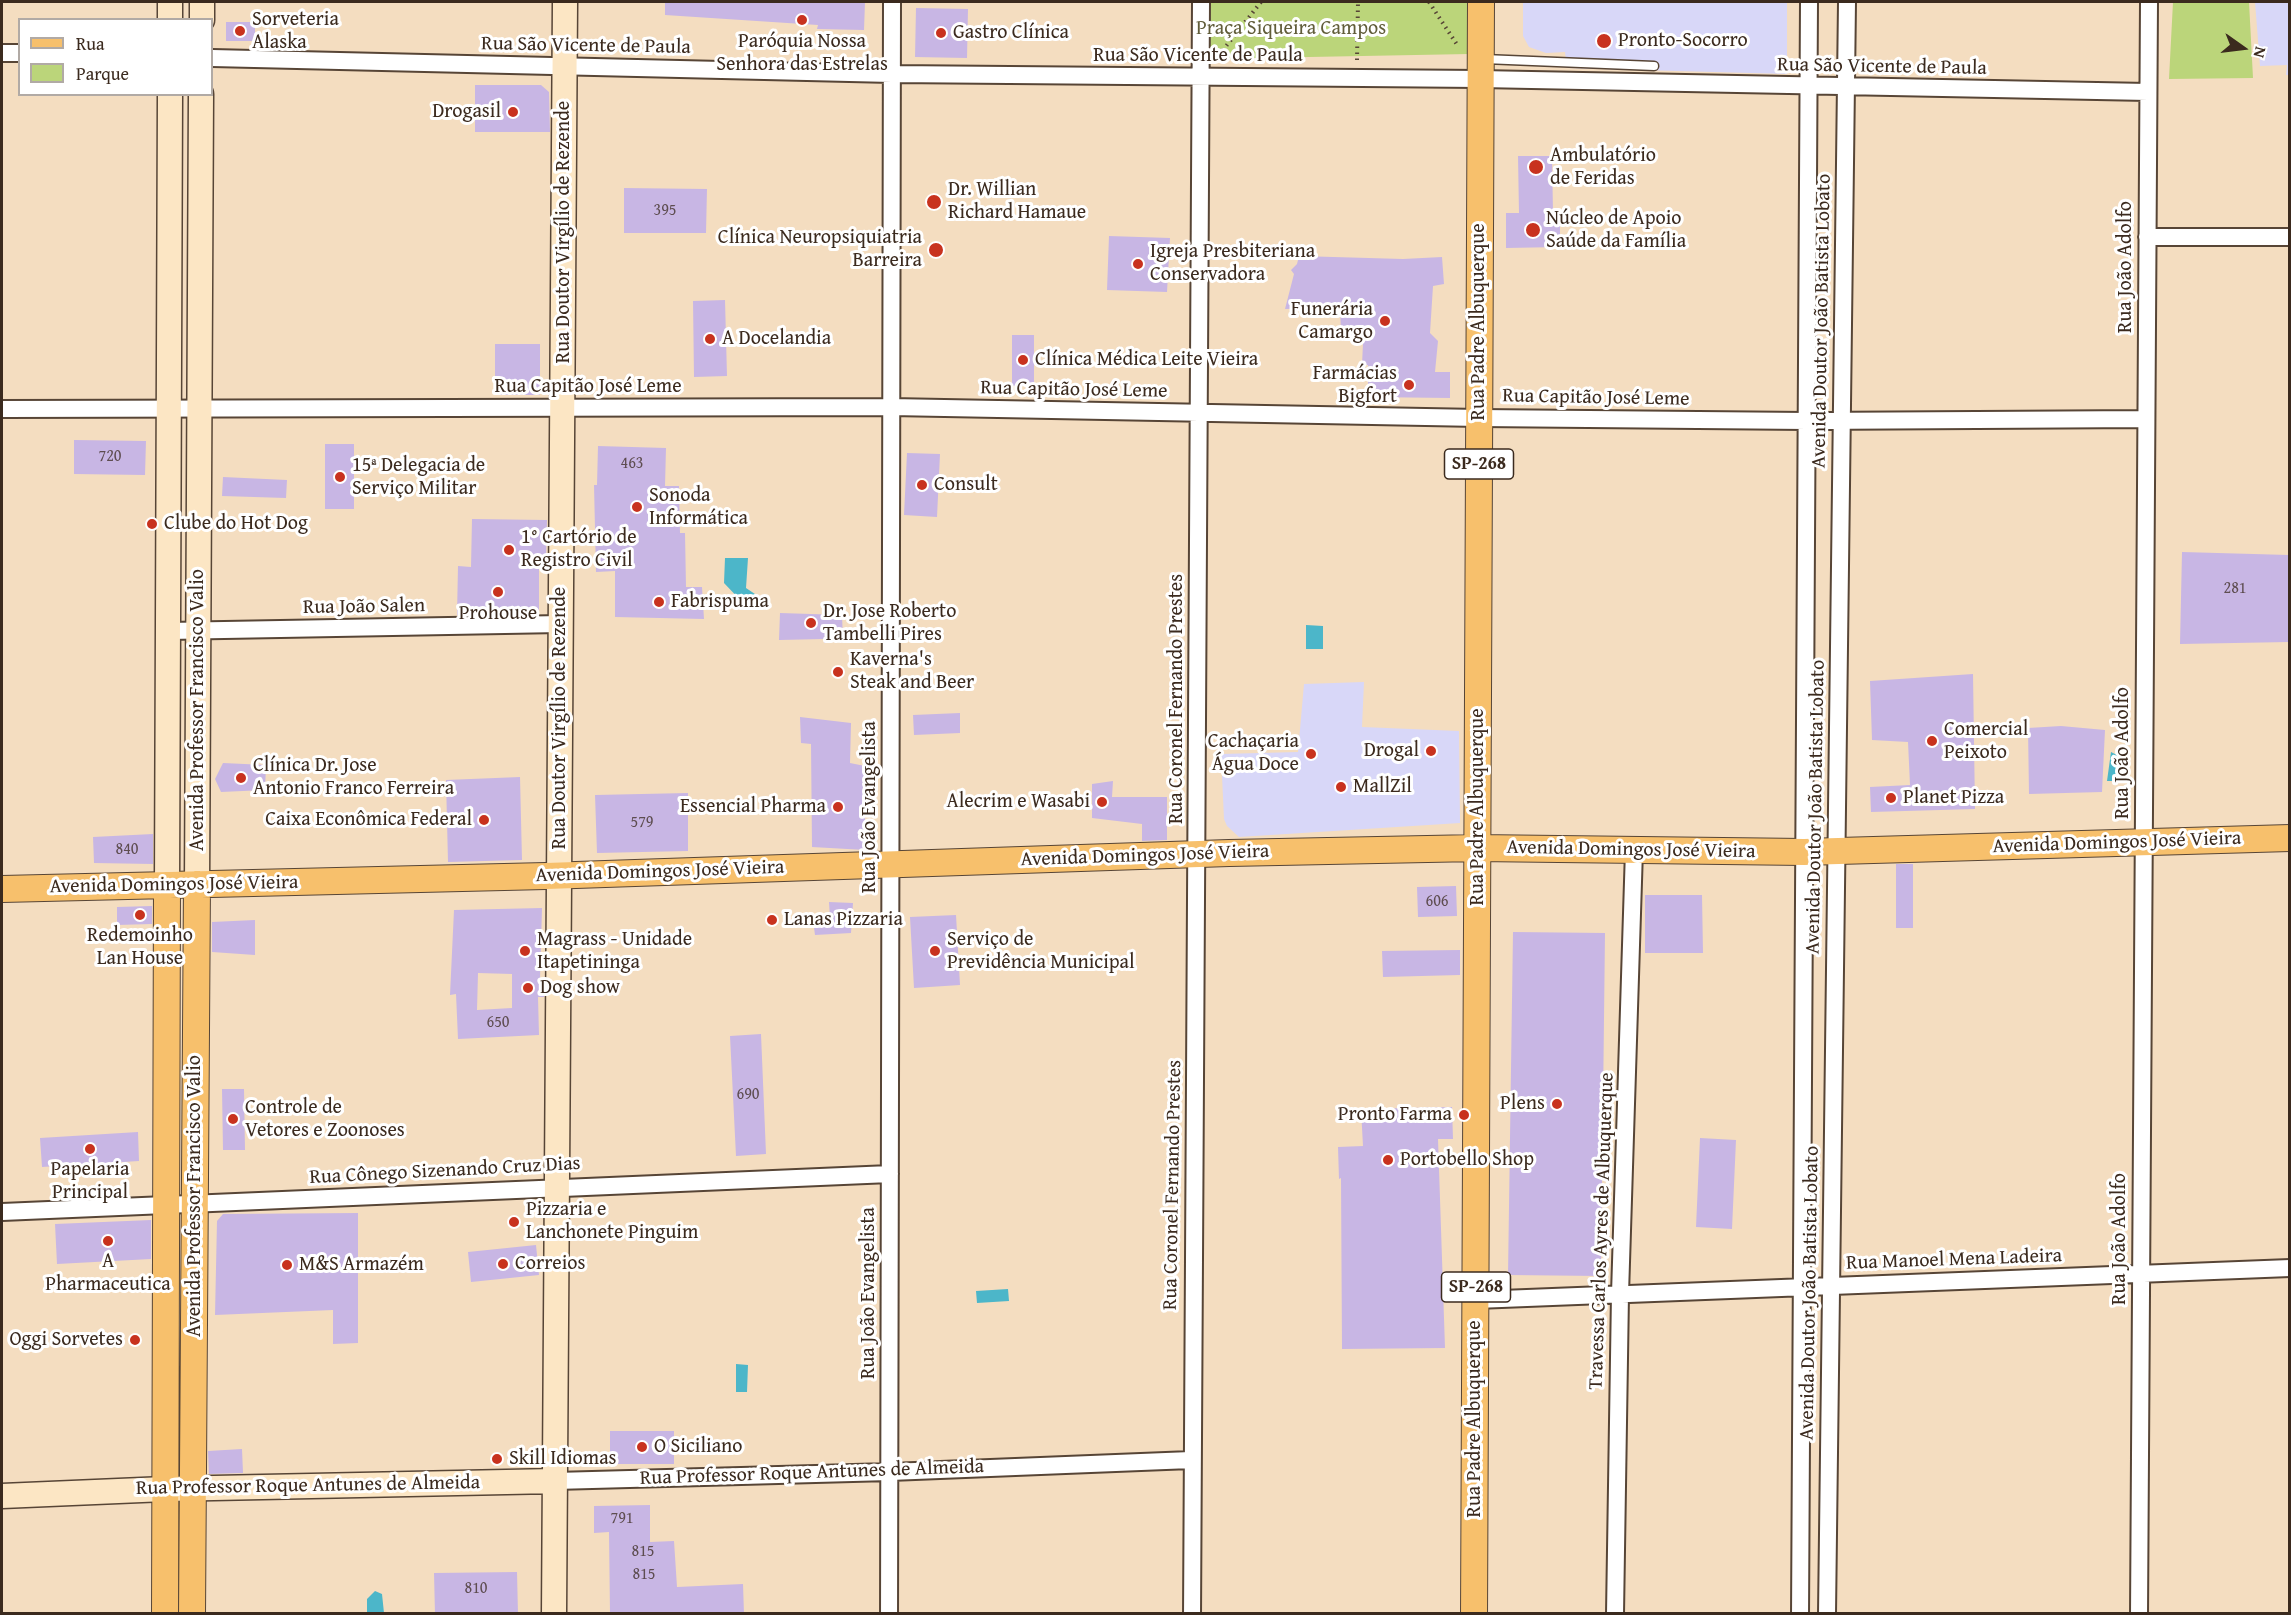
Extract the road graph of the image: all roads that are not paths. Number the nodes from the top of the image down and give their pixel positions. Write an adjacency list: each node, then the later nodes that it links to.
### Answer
1 (170, 2): 10 (main road)
2 (202, 2): 11 (main road)
3 (565, 2): 17 (main road, Rua Doutor Virgílio de Rezende)
4 (892, 2): 18 (street, Rua João Evangelista)
5 (1201, 2): 19 (street, Rua Coronel Fernando Prestes)
6 (1481, 2): 15 (main road, Rua Padre Albuquerque / SP-268)
7 (1809, 2): 20 (street, Avenida Doutor João Batista Lobato)
8 (1847, 2): 21 (street, Avenida Doutor João Batista Lobato)
9 (2149, 2): 22 (street, Rua João Adolfo)
10 (170, 18)
11 (202, 18)
12 (2, 52): 13 (street)
13 (18, 53)
14 (213, 58): 17 (street, Rua São Vicente de Paula)
15 (1480, 62): 16 (lane); 19 (street, Rua São Vicente de Paula); 20 (street, Rua São Vicente de Paula); 37 (main road, Rua Padre Albuquerque / SP-268)
16 (1654, 66)
17 (565, 67): 18 (street, Rua São Vicente de Paula); 32 (main road, Rua Doutor Virgílio de Rezende)
18 (892, 74): 19 (street, Rua São Vicente de Paula); 31 (street, Rua João Evangelista)
19 (1202, 77): 36 (street, Rua Coronel Fernando Prestes)
20 (1808, 86): 21 (street, Rua São Vicente de Paula); 39 (street, Avenida Doutor João Batista Lobato)
21 (1846, 87): 22 (street, Rua São Vicente de Paula); 40 (street, Avenida Doutor João Batista Lobato)
22 (2148, 92): 27 (street, Rua João Adolfo)
23 (170, 96): 26 (main road, Avenida Professor Francisco Valio)
24 (201, 96): 25 (main road, Avenida Professor Francisco Valio)
25 (201, 174): 26 (main road); 29 (main road, Avenida Professor Francisco Valio)
26 (170, 175): 30 (main road, Avenida Professor Francisco Valio)
27 (2147, 237): 28 (street); 38 (street, Rua João Adolfo)
28 (2289, 237)
29 (201, 254): 30 (main road); 35 (main road, Avenida Professor Francisco Valio)
30 (169, 256): 34 (main road, Avenida Professor Francisco Valio)
31 (891, 407): 32 (street, Rua Capitão José Leme); 36 (street, Rua Capitão José Leme); 51 (street, Rua João Evangelista)
32 (562, 408): 35 (street, Rua Capitão José Leme); 41 (main road, Rua Doutor Virgílio de Rezende)
33 (2, 409): 34 (street, Rua Capitão José Leme)
34 (169, 409): 35 (street, Rua Capitão José Leme); 42 (main road, Avenida Professor Francisco Valio)
35 (200, 409): 43 (main road, Avenida Professor Francisco Valio)
36 (1198, 413): 37 (street, Rua Capitão José Leme); 50 (street, Rua Coronel Fernando Prestes)
37 (1479, 418): 39 (street, Rua Capitão José Leme); 46 (main road, Rua Padre Albuquerque / SP-268)
38 (2146, 419): 40 (street, Rua Capitão José Leme); 45 (street, Rua João Adolfo)
39 (1807, 421): 40 (street, Rua Capitão José Leme); 49 (street, Avenida Doutor João Batista Lobato)
40 (1842, 421): 48 (street, Avenida Doutor João Batista Lobato)
41 (561, 624): 43 (street, Rua João Salen); 52 (main road, Rua Doutor Virgílio de Rezende)
42 (168, 631): 43 (street, Rua João Salen); 54 (main road, Avenida Professor Francisco Valio)
43 (198, 631): 53 (main road, Avenida Professor Francisco Valio)
44 (2289, 838): 45 (main road, Avenida Domingos José Vieira)
45 (2144, 843): 48 (main road, Avenida Domingos José Vieira); 62 (street, Rua João Adolfo)
46 (1478, 848): 47 (main road, Avenida Domingos José Vieira); 50 (main road, Avenida Domingos José Vieira); 66 (main road, Rua Padre Albuquerque / SP-268)
47 (1635, 850): 49 (main road, Avenida Domingos José Vieira); 65 (street, Travessa Carlos Ayres de Albuquerque)
48 (1837, 851): 49 (main road, Avenida Domingos José Vieira); 63 (street, Avenida Doutor João Batista Lobato)
49 (1804, 852): 64 (street, Avenida Doutor João Batista Lobato)
50 (1197, 854): 51 (main road, Avenida Domingos José Vieira); 67 (street, Rua Coronel Fernando Prestes)
51 (891, 865): 52 (main road, Avenida Domingos José Vieira); 56 (street, Rua João Evangelista)
52 (559, 876): 53 (main road, Avenida Domingos José Vieira); 57 (main road, Rua Doutor Virgílio de Rezende)
53 (196, 884): 54 (main road, Avenida Domingos José Vieira); 58 (main road, Avenida Professor Francisco Valio)
54 (167, 885): 55 (main road, Avenida Domingos José Vieira); 59 (main road, Avenida Professor Francisco Valio)
55 (2, 889)
56 (890, 1174): 57 (street, Rua Cônego Sizenando Cruz Dias); 68 (street, Rua João Evangelista)
57 (557, 1187): 58 (street, Rua Cônego Sizenando Cruz Dias); 69 (main road, Rua Doutor Virgílio de Rezende)
58 (195, 1203): 59 (street, Rua Cônego Sizenando Cruz Dias); 71 (main road, Avenida Professor Francisco Valio)
59 (166, 1205): 60 (street, Rua Cônego Sizenando Cruz Dias); 70 (main road, Avenida Professor Francisco Valio)
60 (2, 1212)
61 (2289, 1268): 62 (street, Rua Manoel Mena Ladeira)
62 (2140, 1274): 63 (street, Rua Manoel Mena Ladeira); 82 (street, Rua João Adolfo)
63 (1831, 1286): 64 (street, Rua Manoel Mena Ladeira); 81 (street, Avenida Doutor João Batista Lobato)
64 (1802, 1287): 65 (street, Rua Manoel Mena Ladeira); 80 (street, Avenida Doutor João Batista Lobato)
65 (1620, 1294): 66 (street, Rua Manoel Mena Ladeira); 79 (street, Travessa Carlos Ayres de Albuquerque)
66 (1476, 1300): 78 (main road, Rua Padre Albuquerque / SP-268)
67 (1191, 1460): 68 (street, Rua Professor Roque Antunes de Almeida); 77 (street, Rua Coronel Fernando Prestes)
68 (890, 1472): 69 (street, Rua Professor Roque Antunes de Almeida); 76 (street, Rua João Evangelista)
69 (555, 1481): 71 (main road, Rua Professor Roque Antunes de Almeida); 75 (main road, Rua Doutor Virgílio de Rezende)
70 (165, 1489): 71 (main road, Rua Professor Roque Antunes de Almeida); 72 (main road, Rua Professor Roque Antunes de Almeida); 73 (main road, Avenida Professor Francisco Valio)
71 (193, 1489): 74 (main road, Avenida Professor Francisco Valio)
72 (2, 1496)
73 (165, 1614)
74 (192, 1614)
75 (554, 1614)
76 (890, 1614)
77 (1192, 1614)
78 (1474, 1614)
79 (1615, 1614)
80 (1800, 1614)
81 (1827, 1614)
82 (2139, 1614)

